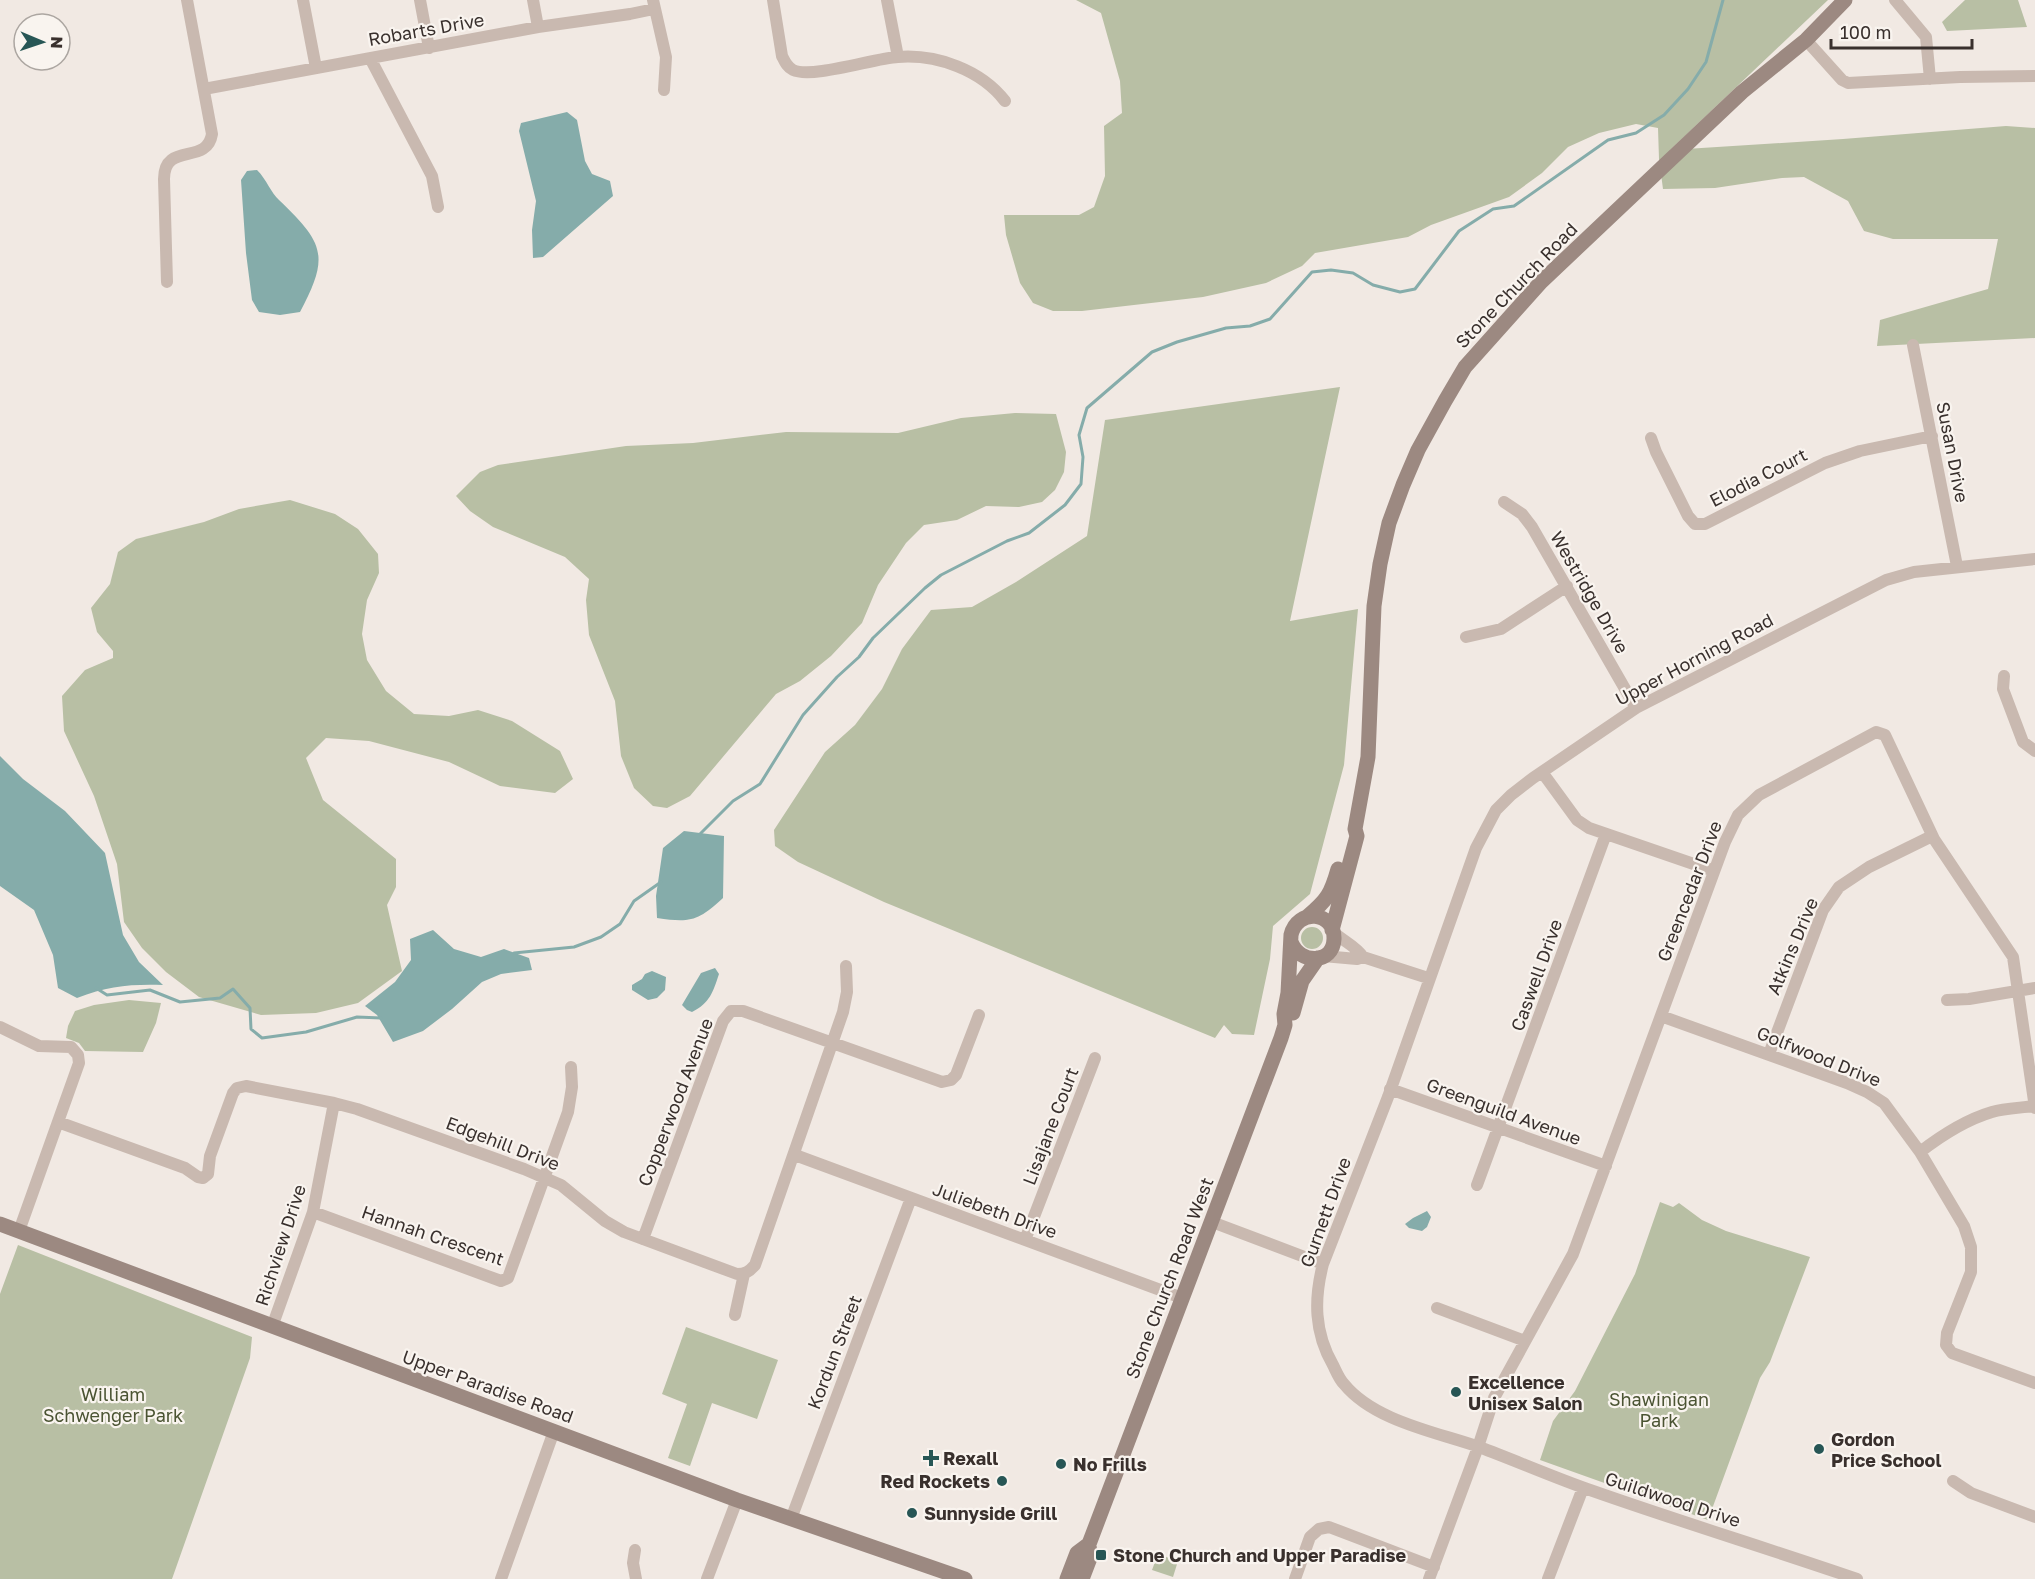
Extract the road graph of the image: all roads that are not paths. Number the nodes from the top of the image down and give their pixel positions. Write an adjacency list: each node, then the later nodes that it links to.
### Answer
1 (188, 0): 18 (street)
2 (303, 0): 15 (street)
3 (420, 0): 12 (street)
4 (533, 0): 10 (street)
5 (773, 0): 13 (street)
6 (887, 0): 13 (street)
7 (1845, 0): 11 (main road, Stone Church Road)
8 (1895, 0): 17 (street)
9 (654, 4): 10 (street, Robarts Drive); 19 (street)
10 (538, 27): 12 (street, Robarts Drive)
11 (1806, 40): 17 (street); 35 (main road, Stone Church Road)
12 (429, 48): 14 (street, Robarts Drive)
13 (898, 57): 20 (street)
14 (370, 58): 15 (street, Robarts Drive); 21 (street)
15 (316, 68): 18 (street, Robarts Drive)
16 (2035, 76): 17 (street)
17 (1930, 79)
18 (204, 89): 22 (street)
19 (664, 90)
20 (1005, 101)
21 (438, 207)
22 (167, 282)
23 (1913, 345): 24 (street, Susan Drive)
24 (1932, 436): 25 (street, Elodia Court); 28 (street, Susan Drive)
25 (1651, 438)
26 (1504, 502): 29 (street, Westridge Drive)
27 (2035, 559): 28 (street, Upper Horning Road)
28 (1957, 566): 32 (street, Upper Horning Road)
29 (1567, 586): 30 (street); 32 (street, Westridge Drive)
30 (1466, 637)
31 (2004, 676): 33 (street)
32 (1636, 708): 34 (street, Upper Horning Road)
33 (2035, 751)
34 (1542, 772): 36 (street); 45 (street, Upper Horning Road)
35 (1355, 829): 39 (main road, Stone Church Road); 40 (main road, Stone Church Road)
36 (1606, 834): 38 (street); 61 (street, Caswell Drive)
37 (1932, 836): 38 (street, Greencedar Drive); 47 (street, Greencedar Drive); 54 (street, Atkins Drive)
38 (1714, 871): 50 (street, Greencedar Drive)
39 (1308, 916): 40 (main road); 41 (main road)
40 (1333, 931): 42 (main road); 43 (street)
41 (1291, 942): 42 (main road); 51 (main road)
42 (1321, 957): 43 (street); 51 (main road)
43 (1363, 957): 45 (street)
44 (846, 966): 53 (street)
45 (1428, 978): 57 (street, Gurnett Drive)
46 (2035, 988): 47 (street)
47 (2019, 990): 48 (street); 59 (street, Greencedar Drive)
48 (1947, 1000)
49 (979, 1015): 53 (street)
50 (1662, 1016): 54 (street, Golfwood Drive); 64 (street, Greencedar Drive)
51 (1285, 1025): 69 (main road, Stone Church Road West)
52 (0, 1027): 60 (street)
53 (832, 1043): 63 (street); 72 (street, Copperwood Avenue)
54 (1769, 1054): 62 (street, Golfwood Drive)
55 (1095, 1058): 73 (street, Lisajane Court)
56 (571, 1067): 65 (street, Hannah Crescent)
57 (1390, 1089): 61 (street, Greenguild Avenue); 74 (street, Gurnett Drive)
58 (334, 1103): 60 (street, Edgehill Drive); 65 (street, Edgehill Drive); 68 (street, Richview Drive)
59 (2035, 1107): 62 (street)
60 (58, 1122): 71 (street)
61 (1499, 1128): 64 (street, Greenguild Avenue); 66 (street, Caswell Drive)
62 (1920, 1152): 81 (street, Golfwood Drive)
63 (795, 1155): 67 (street, Juliebeth Drive); 75 (street)
64 (1606, 1166): 80 (street, Greencedar Drive)
65 (544, 1178): 68 (street, Hannah Crescent); 72 (street, Edgehill Drive)
66 (1477, 1185)
67 (911, 1198): 73 (street, Juliebeth Drive); 88 (street, Kordun Street)
68 (313, 1212): 79 (street, Richview Drive)
69 (1212, 1222): 74 (street); 76 (main road, Stone Church Road West)
70 (0, 1224): 71 (main road, Upper Paradise Road)
71 (19, 1231): 79 (main road, Upper Paradise Road)
72 (644, 1239): 75 (street, Edgehill Drive)
73 (1025, 1240): 76 (street, Juliebeth Drive)
74 (1323, 1264): 83 (street, Gurnett Drive)
75 (744, 1274): 78 (street)
76 (1182, 1298): 89 (main road, Stone Church Road West)
77 (1437, 1308): 80 (street)
78 (735, 1315)
79 (272, 1327): 82 (main road, Upper Paradise Road)
80 (1525, 1341): 83 (street, Greencedar Drive)
81 (2035, 1383)
82 (554, 1431): 86 (main road, Upper Paradise Road); 92 (street)
83 (1478, 1447): 85 (street, Guildwood Drive); 91 (street, Greencedar Drive)
84 (1953, 1481): 87 (street)
85 (1583, 1488): 100 (street); 101 (street, Guildwood Drive)
86 (736, 1500): 88 (main road, Upper Paradise Road); 94 (street)
87 (2035, 1517)
88 (791, 1519): 95 (main road, Upper Paradise Road)
89 (1089, 1544): 96 (main road, Stone Church Road West); 97 (main road, Stone Church Road West)
90 (635, 1550): 93 (street)
91 (1434, 1567): 98 (street); 99 (street, Greencedar Drive)
92 (501, 1579)
93 (636, 1579)
94 (707, 1579)
95 (965, 1579)
96 (1067, 1579)
97 (1082, 1579)
98 (1295, 1579)
99 (1429, 1579)
100 (1548, 1579)
101 (1857, 1579)

